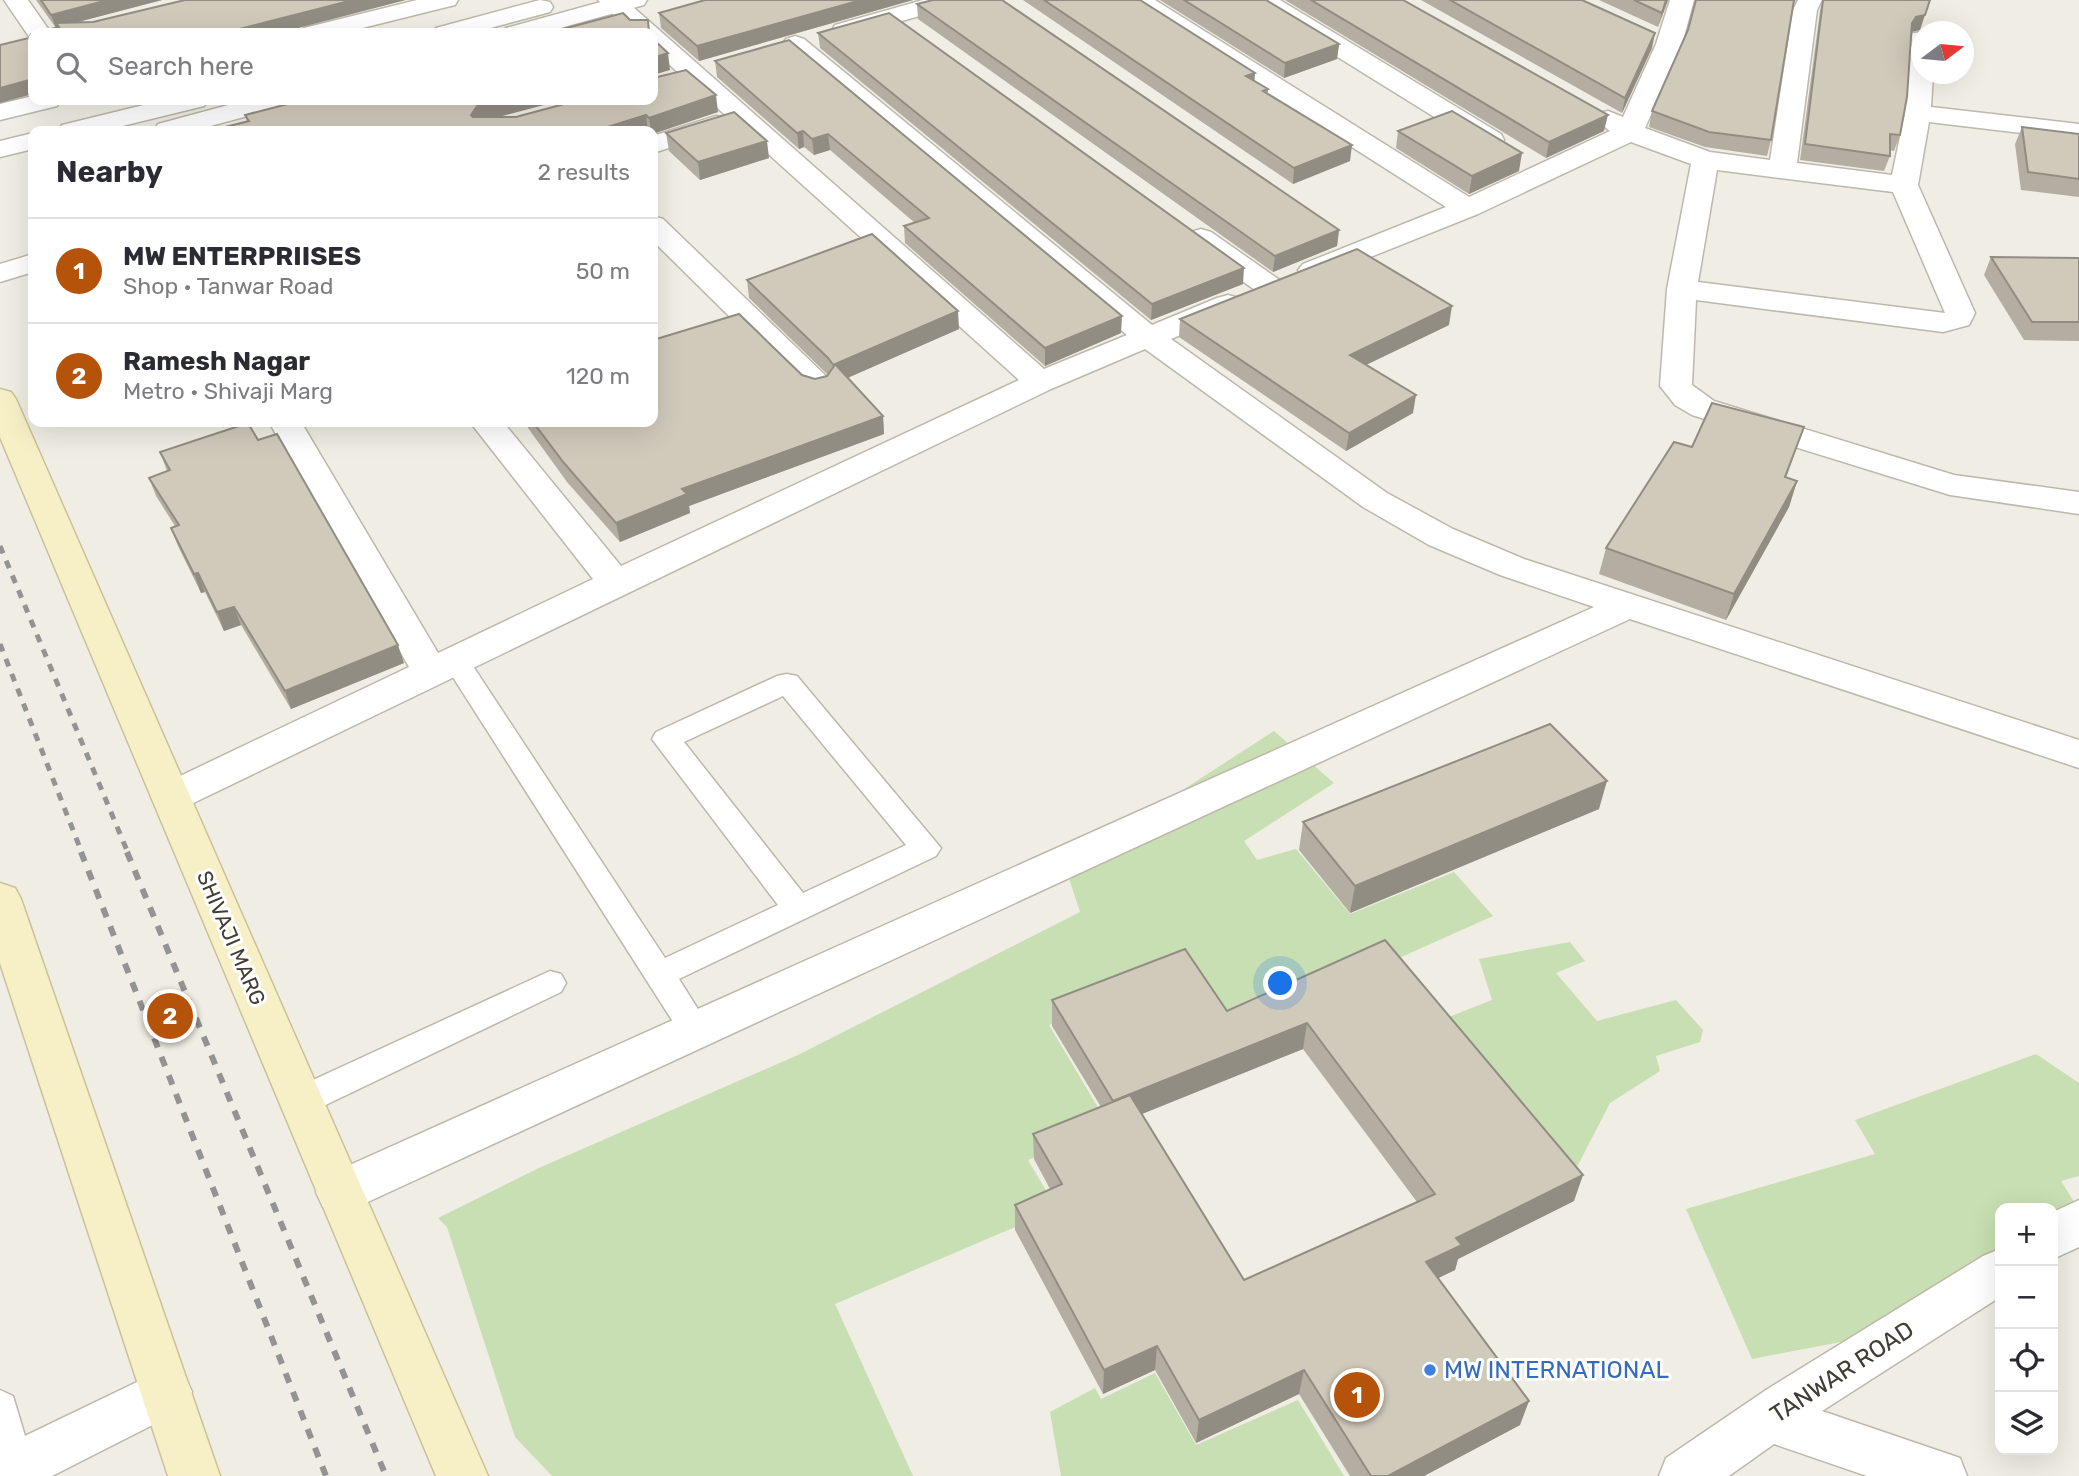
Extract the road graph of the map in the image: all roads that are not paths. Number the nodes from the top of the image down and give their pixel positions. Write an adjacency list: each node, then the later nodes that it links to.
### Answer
1 (16, 0): 15 (street)
2 (446, 0): 11 (street)
3 (565, 0): 12 (street)
4 (950, 0): 10 (street)
5 (1138, 0): 41 (street)
6 (1263, 0): 35 (street)
7 (1682, 0): 30 (street)
8 (1809, 0): 38 (street)
9 (620, 2): 13 (street); 14 (street)
10 (893, 16): 16 (street); 50 (street)
11 (333, 28)
12 (463, 28)
13 (532, 28)
14 (643, 28)
15 (28, 30)
16 (915, 32)
17 (658, 40): 18 (street)
18 (707, 69): 19 (street); 27 (street)
19 (663, 82)
20 (1919, 84): 26 (street)
21 (28, 105): 25 (street)
22 (175, 105): 28 (street)
23 (258, 105): 29 (street)
24 (1584, 106): 30 (street)
25 (0, 112)
26 (1918, 113): 31 (street); 40 (street)
27 (742, 116): 33 (street); 51 (street)
28 (91, 126)
29 (181, 126)
30 (1630, 132): 35 (street); 36 (street)
31 (2079, 132)
32 (28, 142): 34 (street)
33 (658, 143)
34 (0, 149)
35 (1524, 159): 41 (street)
36 (1705, 160): 38 (street); 49 (street)
37 (28, 166): 39 (street)
38 (1783, 168): 40 (street)
39 (0, 173)
40 (1905, 185): 49 (street)
41 (1468, 208): 45 (street)
42 (1184, 226): 48 (street)
43 (1337, 229): 45 (street)
44 (658, 230): 52 (street)
45 (1365, 249): 48 (street)
46 (28, 265): 47 (street)
47 (0, 273)
48 (1270, 287): 50 (street)
49 (1682, 289): 56 (street)
50 (1147, 336): 51 (street); 58 (street)
51 (1040, 382): 57 (street)
52 (817, 384)
53 (0, 399): 61 (main road, SHIVAJI MARG)
54 (288, 427): 59 (street)
55 (490, 427): 57 (street)
56 (2079, 503)
57 (615, 583): 59 (street)
58 (1629, 605): 60 (street); 66 (street)
59 (443, 666): 61 (street); 64 (lane)
60 (2079, 754)
61 (171, 797): 67 (main road, SHIVAJI MARG)
62 (0, 899): 72 (main road)
63 (799, 908): 63 (lane); 64 (lane)
64 (659, 975): 66 (lane)
65 (550, 983): 67 (lane)
66 (695, 1030): 68 (street)
67 (301, 1101): 68 (main road, SHIVAJI MARG)
68 (340, 1192): 77 (main road, SHIVAJI MARG)
69 (2079, 1222): 70 (street)
70 (2058, 1235)
71 (1995, 1274): 74 (street, TANWAR ROAD)
72 (166, 1392): 75 (street); 76 (main road)
73 (0, 1408): 75 (lane)
74 (1769, 1418): 78 (street, TANWAR ROAD); 79 (street)
75 (11, 1473)
76 (194, 1476)
77 (462, 1476)
78 (1685, 1476)
79 (1941, 1476)

